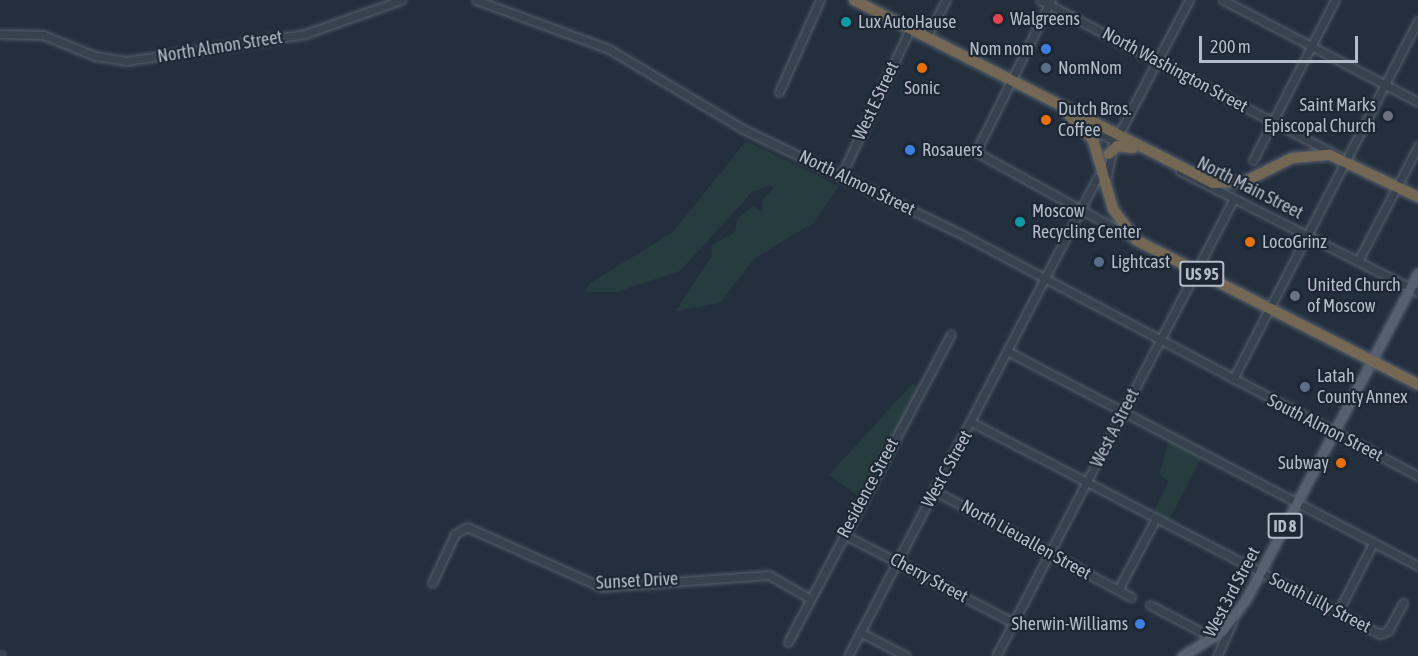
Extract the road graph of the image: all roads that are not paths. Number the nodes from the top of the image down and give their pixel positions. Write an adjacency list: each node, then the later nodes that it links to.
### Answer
1 (401, 0): 13 (street, North Almon Street)
2 (476, 0): 31 (street, North Almon Street)
3 (820, 0): 19 (street)
4 (854, 0): 12 (highway, North Main Street / US 95)
5 (946, 0): 14 (street)
6 (1040, 0): 10 (street, North Washington Street)
7 (1189, 0): 16 (street)
8 (1223, 0): 15 (street)
9 (1335, 0): 15 (street)
10 (1050, 2): 16 (street, North Washington Street); 17 (street)
11 (1418, 21): 18 (street)
12 (910, 29): 14 (highway, North Main Street / US 95); 31 (street, West E Street)
13 (0, 34)
14 (926, 38): 17 (highway, North Main Street / US 95)
15 (1312, 46): 18 (street); 22 (street)
16 (1158, 61): 22 (street, North Washington Street); 24 (street)
17 (1009, 81): 21 (highway, North Main Street / US 95); 37 (street)
18 (1385, 84): 20 (street); 29 (street)
19 (778, 92)
20 (1418, 102)
21 (1063, 109): 23 (highway, North Main Street / US 95); 24 (highway, North Main Street / US 95)
22 (1275, 119): 28 (street); 29 (street, North Washington Street)
23 (1082, 125): 24 (street, North Main Street); 34 (highway, North Main Street / US 95)
24 (1117, 139): 26 (street); 27 (highway, North Main Street / US 95)
25 (1418, 146): 33 (street)
26 (1109, 153): 27 (highway); 34 (street)
27 (1147, 153): 30 (highway, North Main Street / US 95)
28 (1253, 159)
29 (1342, 159): 30 (highway, North Main Street / US 95); 33 (highway, US 95); 38 (street)
30 (1179, 169): 36 (street, North Main Street)
31 (842, 174): 43 (street, North Almon Street)
32 (1097, 178): 37 (street, West C Street)
33 (1397, 186): 35 (highway, US 95); 40 (street)
34 (1107, 188): 39 (highway, North Main Street / US 95)
35 (1418, 197)
36 (1233, 200): 38 (street, North Main Street); 41 (street, West A Street)
37 (1081, 212): 39 (street); 43 (street, West C Street)
38 (1306, 234): 40 (street, North Main Street); 45 (street)
39 (1136, 240): 41 (highway, US 95)
40 (1358, 261): 44 (street, North Main Street)
41 (1196, 272): 45 (highway, US 95); 47 (street, West A Street)
42 (1418, 273): 44 (main road, ID 8)
43 (1045, 281): 47 (street, North Almon Street); 48 (street, West C Street)
44 (1414, 290): 49 (main road, West 3rd Street / ID 8)
45 (1268, 308): 49 (highway, US 95); 50 (street)
46 (951, 334): 60 (street, Residence Street)
47 (1160, 341): 50 (street, North Almon Street); 52 (street, West A Street)
48 (1009, 352): 52 (street); 53 (street, West C Street)
49 (1372, 361): 51 (highway, US 95); 54 (main road, West 3rd Street / ID 8)
50 (1233, 379): 54 (street, South Almon Street)
51 (1418, 384)
52 (1123, 412): 56 (street, West A Street); 58 (street)
53 (973, 423): 56 (street, South Lilly Street); 57 (street, West C Street)
54 (1334, 432): 55 (street, South Almon Street); 58 (main road, West 3rd Street / ID 8)
55 (1418, 476)
56 (1087, 482): 59 (street, South Lilly Street); 62 (street, West A Street)
57 (935, 490): 62 (street, North Lieuallen Street); 63 (street, West C Street)
58 (1297, 503): 61 (street); 65 (main road, West 3rd Street / ID 8)
59 (1158, 519): 65 (street, South Lilly Street); 67 (street)
60 (843, 534): 63 (street, Cherry Street); 69 (street, Residence Street)
61 (1373, 543): 64 (street); 72 (street)
62 (1051, 552): 67 (street, North Lieuallen Street); 74 (street, West A Street)
63 (897, 561): 74 (street, Cherry Street); 75 (street, West C Street)
64 (1418, 566)
65 (1261, 573): 72 (street, South Lilly Street); 73 (main road, West 3rd Street / ID 8)
66 (432, 583): 69 (street, Sunset Drive)
67 (1118, 590): 68 (street, North Lieuallen Street)
68 (1131, 597)
69 (809, 598): 77 (street, Residence Street)
70 (1402, 603): 72 (street, South Lilly Street)
71 (1150, 605): 76 (street)
72 (1338, 612)
73 (1233, 619): 76 (main road, ID 8); 82 (street, West 3rd Street)
74 (1014, 623): 80 (street, West A Street)
75 (860, 632): 78 (street, West C Street); 79 (street)
76 (1213, 638): 81 (main road, ID 8)
77 (788, 642)
78 (848, 656)
79 (906, 656)
80 (996, 656)
81 (1182, 656)
82 (1217, 656)

